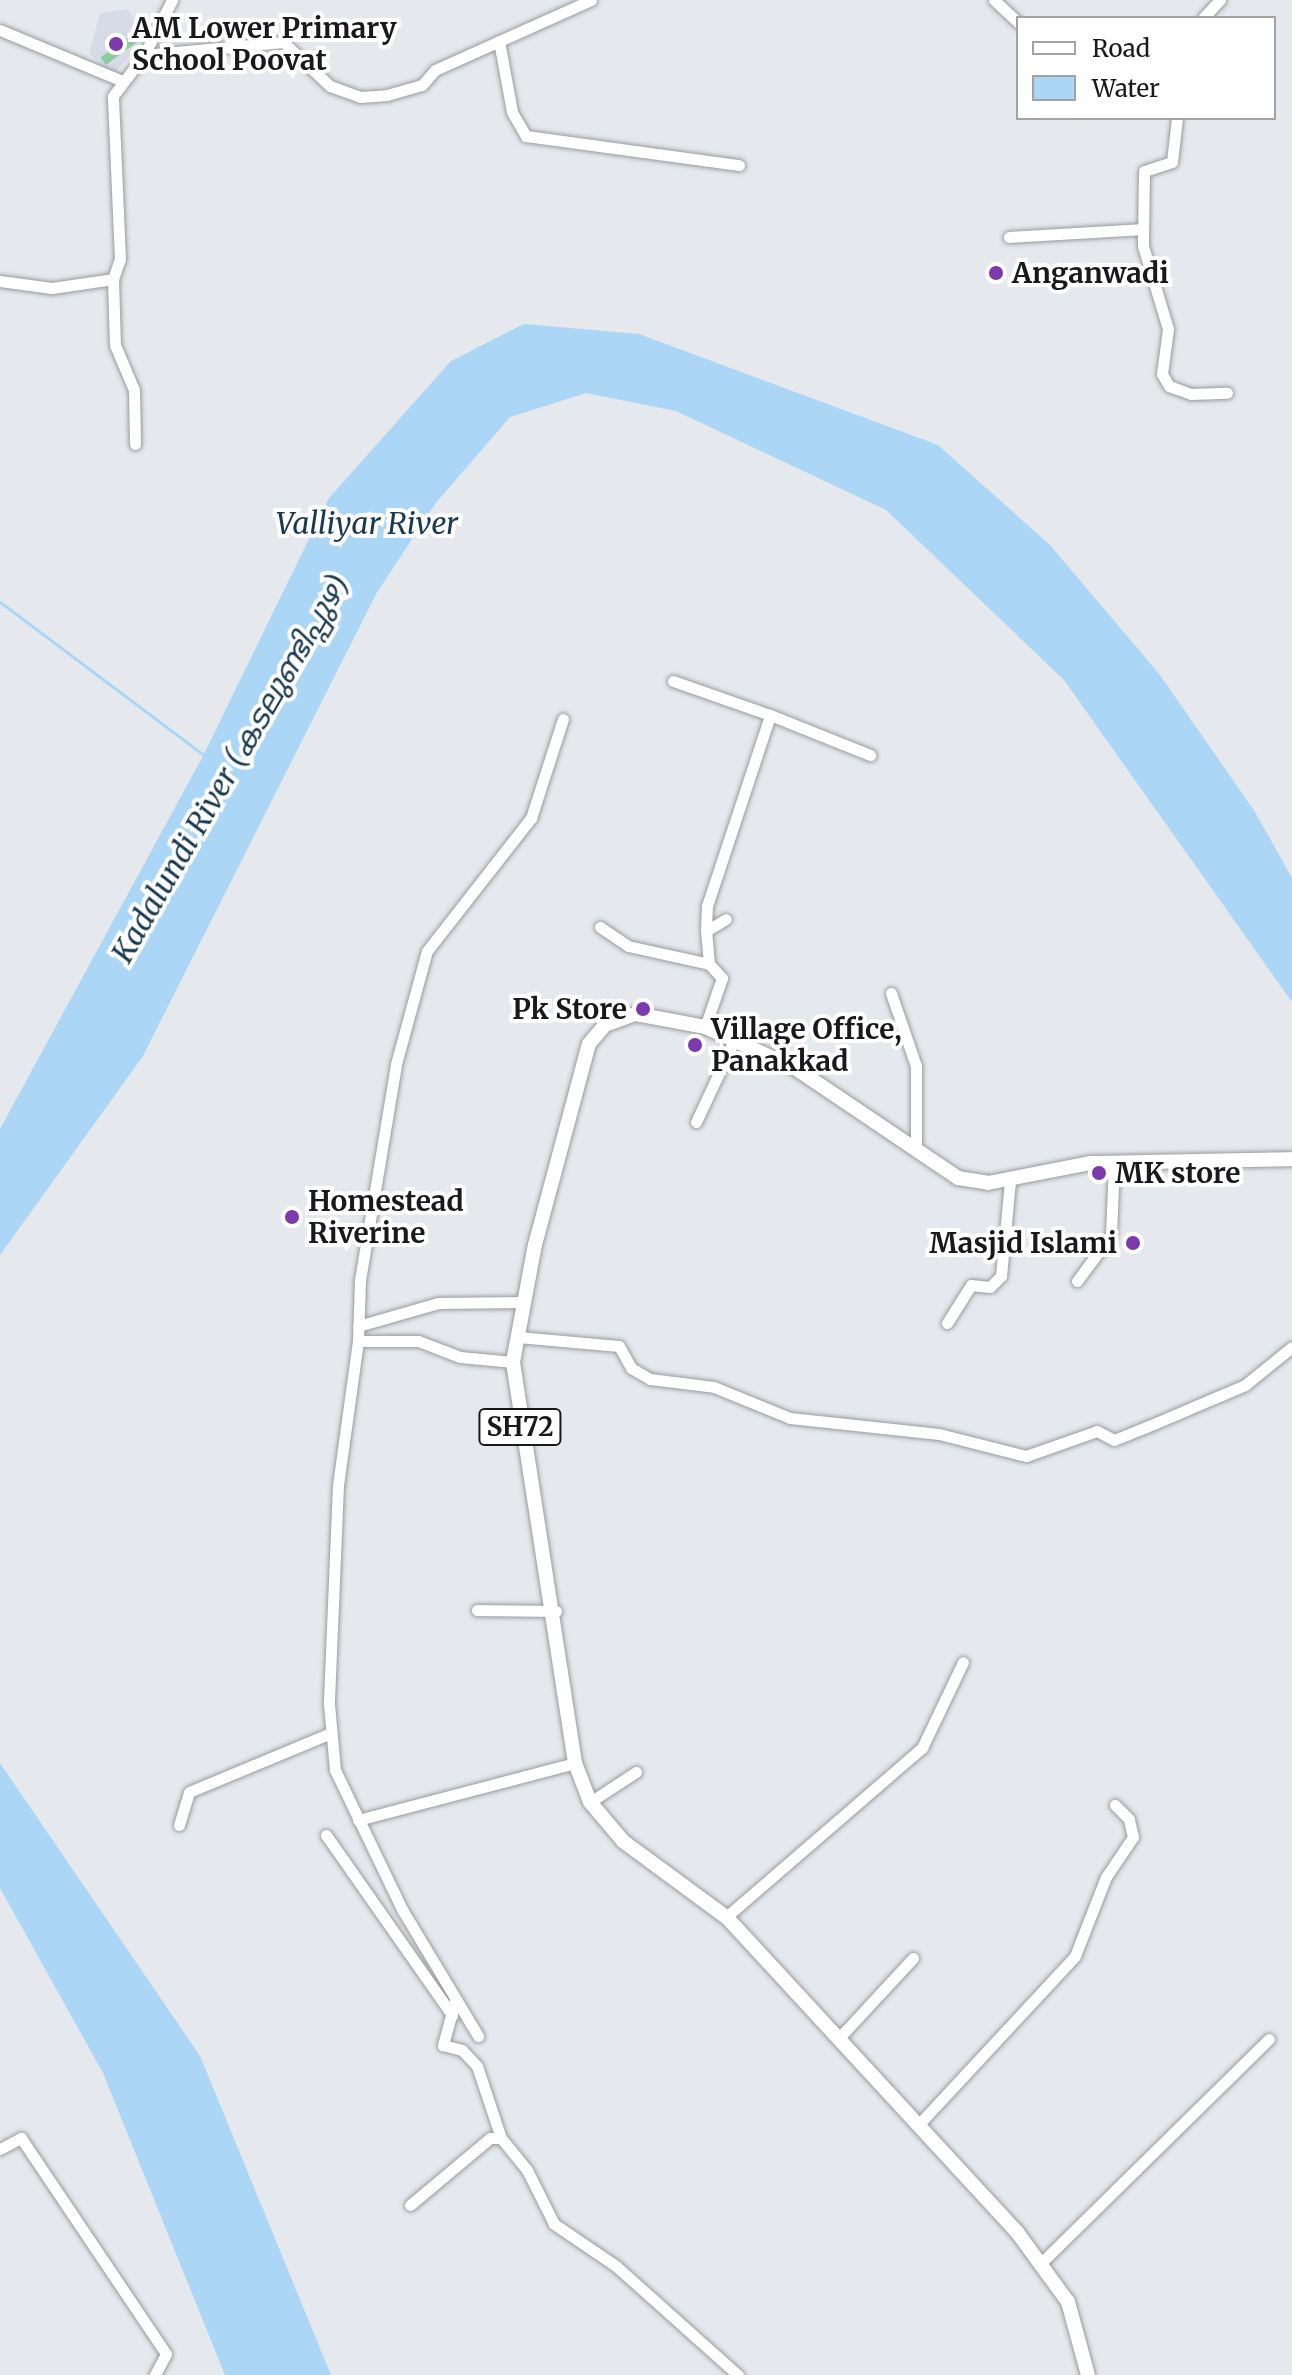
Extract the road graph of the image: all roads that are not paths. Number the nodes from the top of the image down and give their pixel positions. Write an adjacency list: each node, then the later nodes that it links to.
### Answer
1 (172, 0): 9 (street)
2 (591, 0): 8 (street)
3 (994, 0): 6 (street)
4 (1220, 0): 5 (street)
5 (1205, 16)
6 (1016, 20)
7 (0, 30): 10 (street)
8 (499, 41): 9 (street); 12 (street)
9 (144, 55): 10 (street)
10 (120, 80): 15 (street)
11 (1177, 120): 13 (street)
12 (739, 165)
13 (1143, 229): 14 (street); 17 (street)
14 (1009, 237)
15 (113, 279): 16 (street); 18 (street)
16 (0, 281)
17 (1227, 393)
18 (135, 444)
19 (673, 681): 20 (street)
20 (770, 715): 22 (street); 25 (street)
21 (563, 719): 38 (street)
22 (870, 755)
23 (726, 919): 25 (street)
24 (600, 927): 26 (street)
25 (706, 931): 26 (street)
26 (709, 964): 28 (street)
27 (891, 993): 31 (street)
28 (705, 1027): 29 (main road, SH72); 36 (main road, SH72)
29 (734, 1041): 30 (street); 31 (main road, SH72)
30 (696, 1122)
31 (916, 1146): 34 (main road, SH72)
32 (1292, 1159): 33 (main road, SH72)
33 (1114, 1162): 34 (main road, SH72); 35 (street)
34 (1010, 1180): 37 (street)
35 (1077, 1281)
36 (524, 1302): 38 (street); 39 (main road, SH72)
37 (947, 1323)
38 (358, 1326): 40 (street)
39 (518, 1337): 41 (street); 42 (main road, SH72)
40 (358, 1341): 42 (street); 46 (street)
41 (1292, 1347)
42 (513, 1362): 44 (main road, SH72)
43 (477, 1610): 44 (street)
44 (556, 1611): 47 (main road, SH72)
45 (963, 1662): 54 (street)
46 (331, 1733): 51 (street); 52 (street)
47 (575, 1763): 49 (main road, SH72); 51 (street)
48 (636, 1772): 49 (street)
49 (590, 1802): 54 (main road, SH72)
50 (1115, 1805): 61 (street)
51 (358, 1820): 56 (street)
52 (179, 1825)
53 (326, 1835): 57 (street)
54 (726, 1917): 59 (main road, SH72)
55 (913, 1958): 59 (street)
56 (455, 2001): 57 (street); 58 (street)
57 (452, 2015): 62 (street)
58 (478, 2036)
59 (839, 2038): 61 (main road, SH72)
60 (1269, 2039): 65 (street)
61 (920, 2123): 65 (main road, SH72)
62 (501, 2138): 64 (street); 67 (street)
63 (0, 2149): 66 (street)
64 (410, 2205)
65 (1042, 2262): 68 (main road, SH72)
66 (155, 2375)
67 (738, 2375)
68 (1088, 2375)

